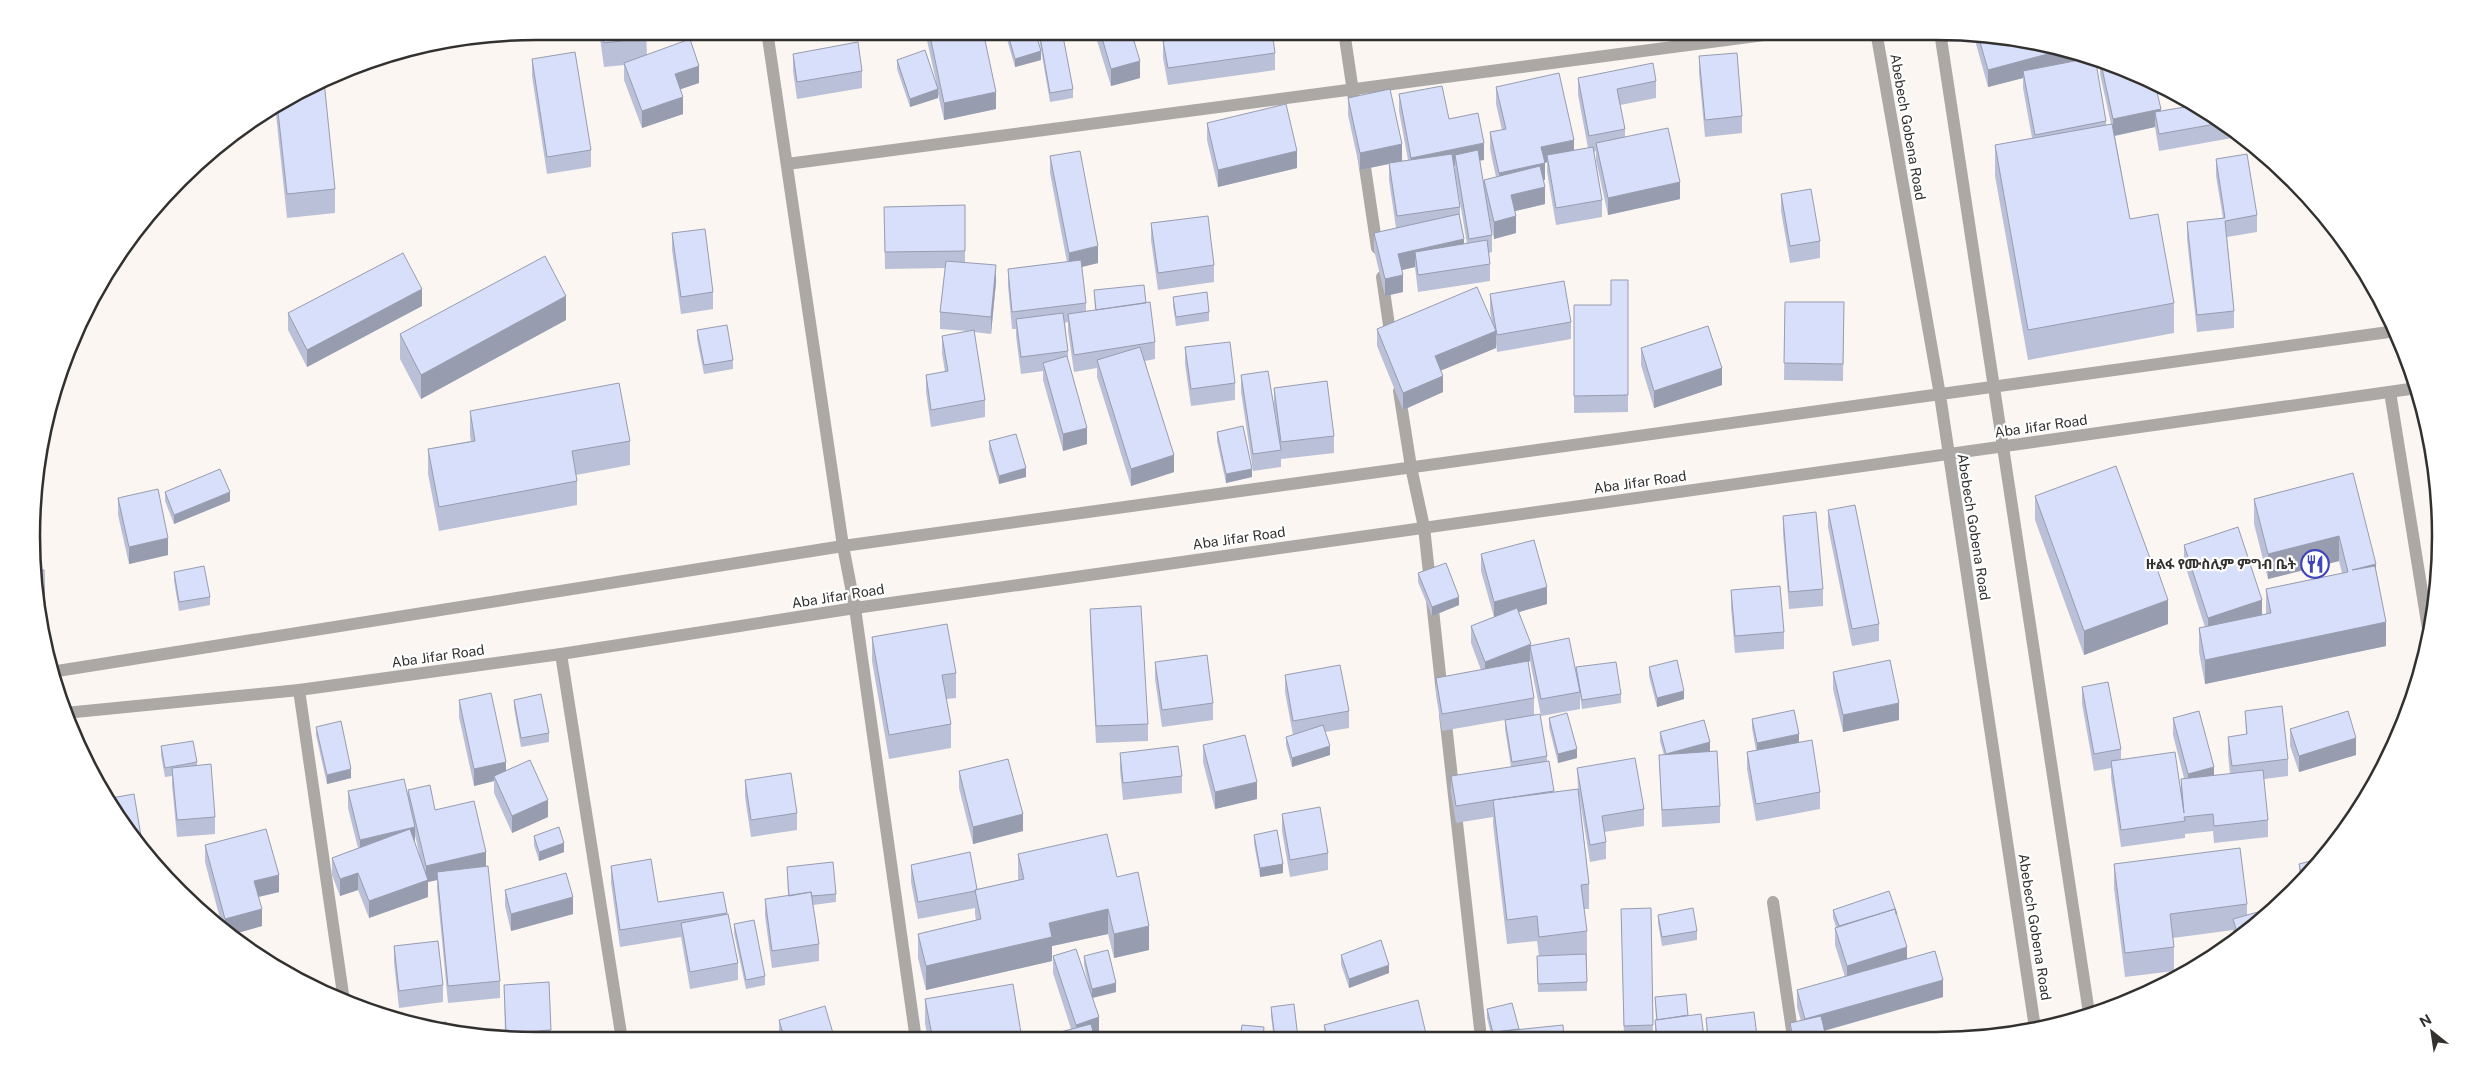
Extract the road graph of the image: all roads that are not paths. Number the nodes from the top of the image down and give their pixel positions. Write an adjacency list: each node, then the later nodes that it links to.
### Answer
1 (769, 40): 7 (street)
2 (1345, 40): 6 (street)
3 (1726, 40): 6 (street)
4 (1878, 40): 14 (street, Abebech Gobena Road)
5 (1941, 40): 11 (street)
6 (1353, 89): 7 (street); 9 (street)
7 (787, 164): 19 (street)
8 (2387, 330): 11 (street)
9 (1393, 351)
10 (1398, 380): 17 (street)
11 (1994, 386): 14 (street); 15 (street)
12 (2410, 389): 13 (street, Aba Jifar Road)
13 (2390, 392): 15 (street, Aba Jifar Road); 21 (street)
14 (1940, 395): 16 (street, Abebech Gobena Road); 17 (street)
15 (2003, 447): 16 (street, Aba Jifar Road); 28 (street)
16 (1948, 454): 18 (street, Aba Jifar Road); 29 (street, Abebech Gobena Road)
17 (1411, 467): 18 (street); 19 (street)
18 (1424, 527): 20 (street, Aba Jifar Road); 32 (street)
19 (843, 546): 20 (street); 23 (street)
20 (855, 608): 22 (street, Aba Jifar Road); 31 (street)
21 (2426, 614)
22 (561, 654): 24 (street, Aba Jifar Road); 30 (street)
23 (59, 671)
24 (299, 690): 25 (street, Aba Jifar Road); 27 (street)
25 (73, 712)
26 (1773, 902): 33 (street)
27 (343, 993)
28 (2088, 1008)
29 (2034, 1022)
30 (621, 1032)
31 (915, 1032)
32 (1480, 1032)
33 (1792, 1032)

